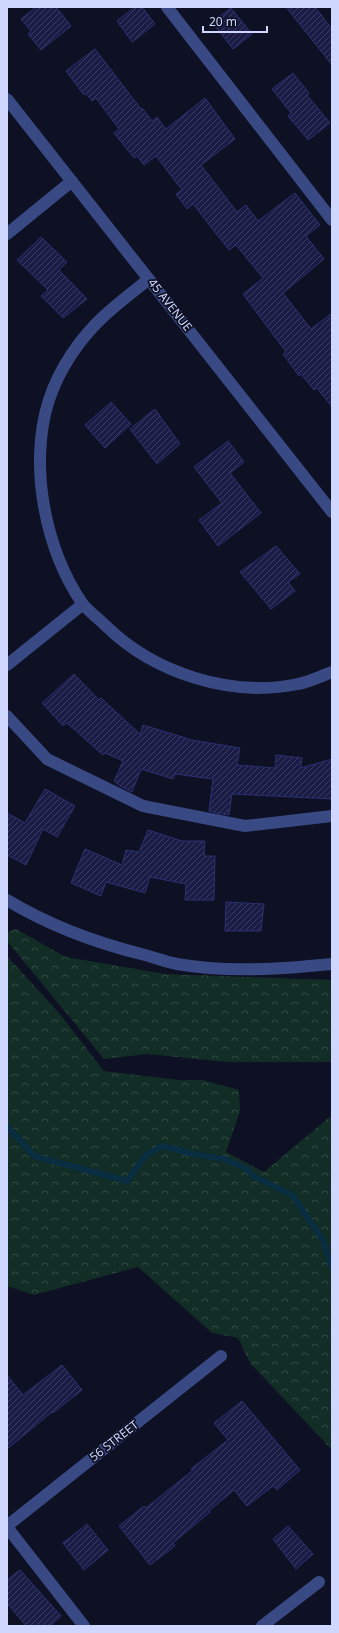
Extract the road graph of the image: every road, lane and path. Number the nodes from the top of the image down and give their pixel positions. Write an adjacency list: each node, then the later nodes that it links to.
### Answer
1 (167, 7): 4 (street)
2 (7, 99): 3 (street, 45 AVENUE)
3 (72, 180): 5 (street); 6 (street, 45 AVENUE)
4 (332, 220)
5 (7, 234)
6 (150, 279): 7 (street, 45 AVENUE); 8 (street)
7 (332, 512)
8 (83, 604): 9 (street); 10 (street)
9 (7, 664)
10 (332, 672)
11 (7, 716): 12 (street)
12 (332, 816)
13 (7, 900): 14 (street)
14 (332, 964)
15 (221, 1356): 16 (street, 56 STREET)
16 (7, 1526): 18 (street)
17 (319, 1582): 19 (street)
18 (84, 1626)
19 (262, 1626)

